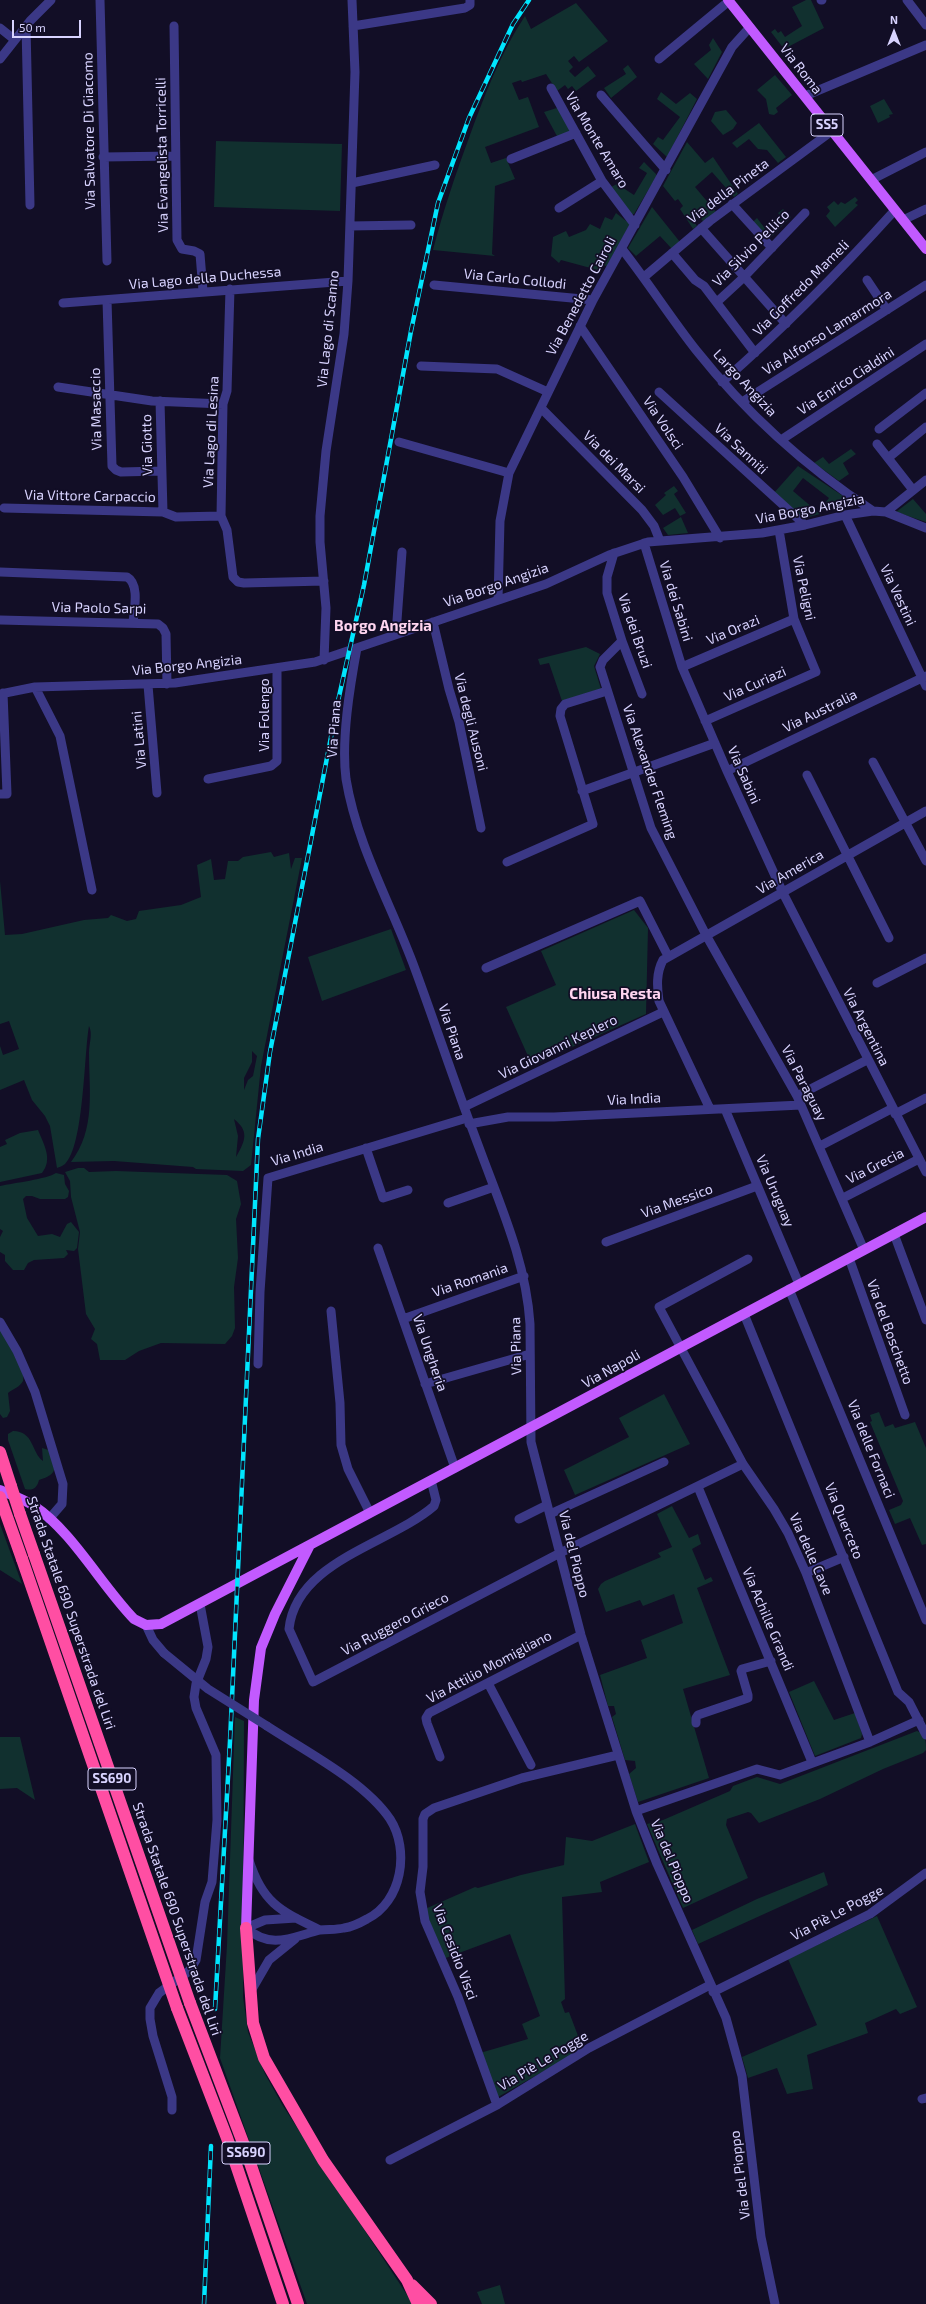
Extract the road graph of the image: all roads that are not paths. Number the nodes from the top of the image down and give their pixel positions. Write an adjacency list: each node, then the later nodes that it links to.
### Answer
1 (51, 0): 8 (street)
2 (100, 0): 24 (street, Via Salvatore Di Giacomo)
3 (352, 0): 10 (street, Via Lago di Scanno)
4 (470, 0): 10 (street)
5 (908, 0): 7 (street)
6 (729, 1): 11 (main road, Via Roma / SS5); 16 (street)
7 (926, 25)
8 (26, 26): 13 (street); 32 (street)
9 (174, 26): 23 (street, Via Evangelista Torricelli)
10 (353, 26): 30 (street, Via Lago di Scanno)
11 (750, 27): 19 (main road, Via Roma / SS5); 27 (street, Via Benedetto Cairoli)
12 (0, 28): 13 (street)
13 (15, 40): 15 (street)
14 (926, 45): 19 (street)
15 (0, 59)
16 (659, 59)
17 (551, 88): 21 (street, Via Monte Amaro)
18 (601, 95): 27 (street)
19 (805, 96): 20 (main road, Via Roma / SS5)
20 (832, 131): 29 (main road, Via Roma / SS5); 31 (street, Via della Pineta)
21 (576, 133): 25 (street); 28 (street, Via Monte Amaro)
22 (926, 152): 29 (street)
23 (175, 156): 24 (street); 54 (street, Via Evangelista Torricelli)
24 (103, 157): 46 (street, Via Salvatore Di Giacomo)
25 (511, 159)
26 (435, 165): 30 (street)
27 (666, 170): 39 (street, Via Benedetto Cairoli)
28 (602, 180): 33 (street); 39 (street, Via Monte Amaro)
29 (871, 180): 35 (main road, Via Roma / SS5)
30 (352, 183): 40 (street, Via Lago di Scanno)
31 (732, 204): 41 (street, Via della Pineta); 43 (street)
32 (30, 205)
33 (559, 208)
34 (926, 209): 37 (street)
35 (895, 210): 37 (main road, Via Roma / SS5); 60 (street, Via Goffredo Mameli)
36 (805, 213): 43 (street, Via Silvio Pellico)
37 (903, 220): 42 (main road, Via Roma / SS5)
38 (410, 225): 40 (street)
39 (635, 225): 44 (street, Via Benedetto Cairoli)
40 (350, 226): 50 (street, Via Lago di Scanno)
41 (701, 228): 45 (street, Via della Pineta); 48 (street)
42 (924, 244)
43 (772, 248): 48 (street, Via Silvio Pellico)
44 (622, 249): 47 (street, Largo Angizia); 56 (street, Via Benedetto Cairoli)
45 (672, 253): 47 (street, Via della Pineta); 58 (street)
46 (107, 261)
47 (644, 277): 65 (street, Largo Angizia)
48 (743, 278): 58 (street, Via Silvio Pellico); 60 (street)
49 (867, 280): 59 (street)
50 (348, 281): 53 (street, Via Lago della Duchessa); 100 (street, Via Lago di Scanno)
51 (434, 285): 56 (street, Via Carlo Collodi)
52 (926, 285): 59 (street, Via Alfonso Lamarmora)
53 (230, 289): 54 (street, Via Lago della Duchessa); 73 (street, Via Lago di Lesina)
54 (204, 291): 55 (street, Via Lago della Duchessa)
55 (107, 300): 57 (street, Via Lago della Duchessa); 70 (street, Via Masaccio)
56 (593, 300): 61 (street, Via Benedetto Cairoli)
57 (64, 302)
58 (717, 302): 63 (street)
59 (887, 310): 72 (street, Via Alfonso Lamarmora)
60 (786, 324): 63 (street, Via Goffredo Mameli)
61 (580, 326): 67 (street, Via Benedetto Cairoli); 94 (street, Via Volsci)
62 (926, 344): 77 (street, Via Enrico Cialdini)
63 (755, 353): 65 (street, Via Goffredo Mameli)
64 (421, 366): 67 (street)
65 (722, 382): 72 (street, Largo Angizia)
66 (58, 387): 70 (street)
67 (548, 392): 74 (street, Via Benedetto Cairoli)
68 (659, 392): 91 (street, Via Sanniti)
69 (926, 393): 76 (street)
70 (110, 394): 71 (street); 81 (street, Via Masaccio)
71 (160, 401): 73 (street); 81 (street, Via Giotto)
72 (742, 402): 77 (street, Largo Angizia)
73 (223, 404): 90 (street, Via Lago di Lesina)
74 (541, 408): 82 (street, Via Benedetto Cairoli); 95 (street, Via dei Marsi)
75 (926, 427): 80 (street)
76 (879, 429)
77 (781, 440): 86 (street, Largo Angizia)
78 (399, 442): 82 (street)
79 (878, 444): 80 (street)
80 (888, 458): 84 (street)
81 (161, 471): 87 (street, Via Giotto)
82 (509, 473): 101 (street, Via Benedetto Cairoli)
83 (926, 480): 84 (street)
84 (913, 490): 88 (street)
85 (4, 508): 87 (street, Via Vittore Carpaccio)
86 (874, 511): 88 (street, Via Borgo Angizia); 89 (street, Via Borgo Angizia)
87 (162, 512): 90 (street, Via Vittore Carpaccio)
88 (886, 512): 92 (street, Via Borgo Angizia)
89 (844, 515): 91 (street, Via Borgo Angizia); 113 (street, Via Vestini)
90 (221, 516): 100 (street, Via Lago di Lesina)
91 (805, 525): 93 (street, Via Borgo Angizia)
92 (926, 528)
93 (779, 530): 94 (street, Via Borgo Angizia); 102 (street, Via Peligni)
94 (720, 538): 95 (street, Via Borgo Angizia)
95 (660, 541): 96 (street, Via Borgo Angizia)
96 (644, 543): 98 (street, Via Borgo Angizia); 110 (street, Via dei Sabini)
97 (402, 552): 106 (street)
98 (614, 553): 101 (street, Via Borgo Angizia); 107 (street, Via dei Bruzi)
99 (0, 572): 105 (street)
100 (324, 581): 109 (street, Via Lago di Scanno)
101 (498, 600): 104 (street, Via Borgo Angizia)
102 (794, 619): 110 (street, Via Orazi); 112 (street, Via Peligni)
103 (0, 620): 105 (street, Via Paolo Sarpi)
104 (433, 622): 106 (street, Via Borgo Angizia); 132 (street, Via degli Ausoni)
105 (133, 623): 114 (street, Via Paolo Sarpi)
106 (396, 634): 108 (street, Via Borgo Angizia)
107 (622, 641): 117 (street, Via Alexander Fleming); 119 (street, Via dei Bruzi)
108 (357, 648): 109 (street, Via Borgo Angizia); 148 (street, Via Piana)
109 (324, 660): 111 (street, Via Borgo Angizia)
110 (682, 667): 120 (street, Via Sabini)
111 (277, 668): 114 (street, Via Borgo Angizia); 126 (street, Via Folengo)
112 (816, 672): 120 (street, Via Curiazi)
113 (925, 680): 123 (street, Via Australia)
114 (166, 684): 115 (street, Via Borgo Angizia)
115 (148, 685): 116 (street, Via Borgo Angizia); 128 (street, Via Latini)
116 (36, 688): 118 (street, Via Borgo Angizia); 136 (street)
117 (607, 691): 124 (street, Via Alexander Fleming); 127 (street)
118 (1, 693): 129 (street)
119 (642, 694)
120 (705, 721): 121 (street, Via Sabini)
121 (714, 743): 123 (street, Via Sabini); 124 (street)
122 (873, 762): 131 (street)
123 (727, 771): 137 (street, Via Sabini)
124 (633, 774): 127 (street); 138 (street, Via Alexander Fleming)
125 (807, 775): 133 (street)
126 (208, 779)
127 (582, 791): 135 (street)
128 (157, 793)
129 (0, 794)
130 (926, 811): 131 (street, Via America)
131 (906, 822): 133 (street, Via America); 134 (street)
132 (481, 828)
133 (847, 856): 137 (street, Via America); 139 (street)
134 (926, 861)
135 (507, 862)
136 (92, 890)
137 (783, 893): 138 (street, Via America); 145 (street, Via Argentina)
138 (706, 935): 140 (street, Via America); 147 (street, Via Paraguay)
139 (889, 938)
140 (668, 956): 142 (street); 144 (street, Via America)
141 (926, 958): 143 (street)
142 (486, 968)
143 (877, 984)
144 (663, 1012): 148 (street, Via Giovanni Keplero); 149 (street, Via America)
145 (867, 1060): 147 (street); 151 (street, Via Argentina)
146 (926, 1098): 151 (street)
147 (799, 1100): 150 (street, Via India); 153 (street, Via Paraguay)
148 (464, 1107): 152 (street, Via Piana)
149 (710, 1109): 150 (street, Via India); 152 (street, Via India)
150 (725, 1109): 157 (street, Via Uruguay)
151 (894, 1111): 153 (street); 155 (street, Via Argentina)
152 (468, 1121): 154 (street, Via India); 158 (street, Via Piana)
153 (820, 1146): 160 (street, Via Paraguay)
154 (366, 1148): 159 (street); 179 (street, Via India)
155 (919, 1159): 156 (street, Via Argentina); 160 (street, Via Grecia)
156 (926, 1172)
157 (757, 1186): 164 (street, Via Messico); 170 (street, Via Uruguay)
158 (494, 1187): 161 (street); 169 (street, Via Piana)
159 (408, 1190)
160 (843, 1198): 166 (street, Via Paraguay)
161 (448, 1202)
162 (926, 1217): 163 (main road, Via Napoli)
163 (894, 1234): 166 (main road, Via Napoli); 175 (street)
164 (606, 1242)
165 (378, 1248): 174 (street, Via Ungheria)
166 (864, 1250): 167 (main road, Via Napoli)
167 (849, 1258): 170 (main road, Via Napoli); 181 (street, Via del Boschetto)
168 (748, 1259): 177 (street, Via delle Cave)
169 (524, 1276): 174 (street, Via Romania); 178 (street, Via Piana)
170 (798, 1284): 171 (main road, Via Napoli)
171 (789, 1289): 173 (main road, Via Napoli); 201 (street, Via delle Fornaci)
172 (331, 1311): 192 (street)
173 (744, 1314): 177 (main road, Via Napoli); 198 (street, Via Querceto)
174 (403, 1318): 180 (street, Via Ungheria)
175 (926, 1319)
176 (0, 1322): 194 (street)
177 (679, 1348): 182 (main road, Via Napoli); 185 (street, Via delle Cave)
178 (530, 1354): 180 (street); 182 (street, Via Piana)
179 (258, 1364)
180 (426, 1384): 186 (street, Via Ungheria)
181 (905, 1415)
182 (530, 1429): 186 (main road, Via Napoli); 191 (street, Via del Pioppo)
183 (0, 1452): 189 (highway, Strada Statale 690 Superstrada del Liri / SS690)
184 (664, 1462): 193 (street)
185 (743, 1464): 188 (street, Via Ruggero Grieco); 199 (street, Via delle Cave)
186 (455, 1468): 187 (main road, Via Napoli)
187 (431, 1480): 192 (main road, Via Napoli); 197 (street, Via Ruggero Grieco)
188 (698, 1487): 197 (street, Via Ruggero Grieco); 204 (street, Via Achille Grandi)
189 (6, 1488): 194 (main road); 228 (highway, Strada Statale 690 Superstrada del Liri / SS690, bridge)
190 (2, 1502): 227 (highway, Strada Statale 690 Superstrada del Liri / SS690, bridge)
191 (547, 1505): 193 (street, Via del Pioppo); 195 (street)
192 (370, 1513): 196 (main road, Via Napoli)
193 (550, 1514): 197 (street, Via del Pioppo)
194 (49, 1519): 202 (main road)
195 (519, 1519)
196 (310, 1545): 200 (main road, Via Napoli); 215 (main road)
197 (560, 1553): 203 (street, Via del Pioppo)
198 (844, 1557): 199 (street); 206 (street, Via Querceto)
199 (806, 1573): 209 (street, Via delle Cave)
200 (200, 1604): 202 (main road, Via Napoli); 224 (street)
201 (926, 1620)
202 (146, 1625): 219 (street, bridge)
203 (581, 1635): 205 (street, Via Attilio Momigliano); 210 (street, Via del Pioppo)
204 (771, 1661): 207 (street); 212 (street, Via Achille Grandi)
205 (488, 1683): 211 (street, Via Attilio Momigliano); 213 (street)
206 (919, 1720): 208 (street, Via Querceto); 209 (street)
207 (696, 1723)
208 (926, 1735)
209 (870, 1742): 212 (street)
210 (618, 1755): 214 (street, Via del Pioppo); 223 (street, Via Cesidio Visci)
211 (440, 1757)
212 (812, 1762): 214 (street)
213 (531, 1765)
214 (636, 1811): 221 (street, Via del Pioppo)
215 (248, 1856): 217 (street); 218 (main road)
216 (926, 1873): 221 (street, Via Piè Le Pogge)
217 (296, 1918): 218 (street); 219 (street)
218 (246, 1928): 220 (street); 222 (highway)
219 (320, 1930): 220 (street)
220 (296, 1939): 222 (street)
221 (711, 1988): 223 (street, Via Piè Le Pogge); 231 (street, Via del Pioppo)
222 (250, 1992): 226 (highway)
223 (497, 2105): 225 (street, Via Piè Le Pogge)
224 (172, 2110)
225 (390, 2160)
226 (420, 2300): 229 (highway); 230 (highway)
227 (283, 2304)
228 (299, 2304)
229 (431, 2304)
230 (438, 2304)
231 (774, 2304)

